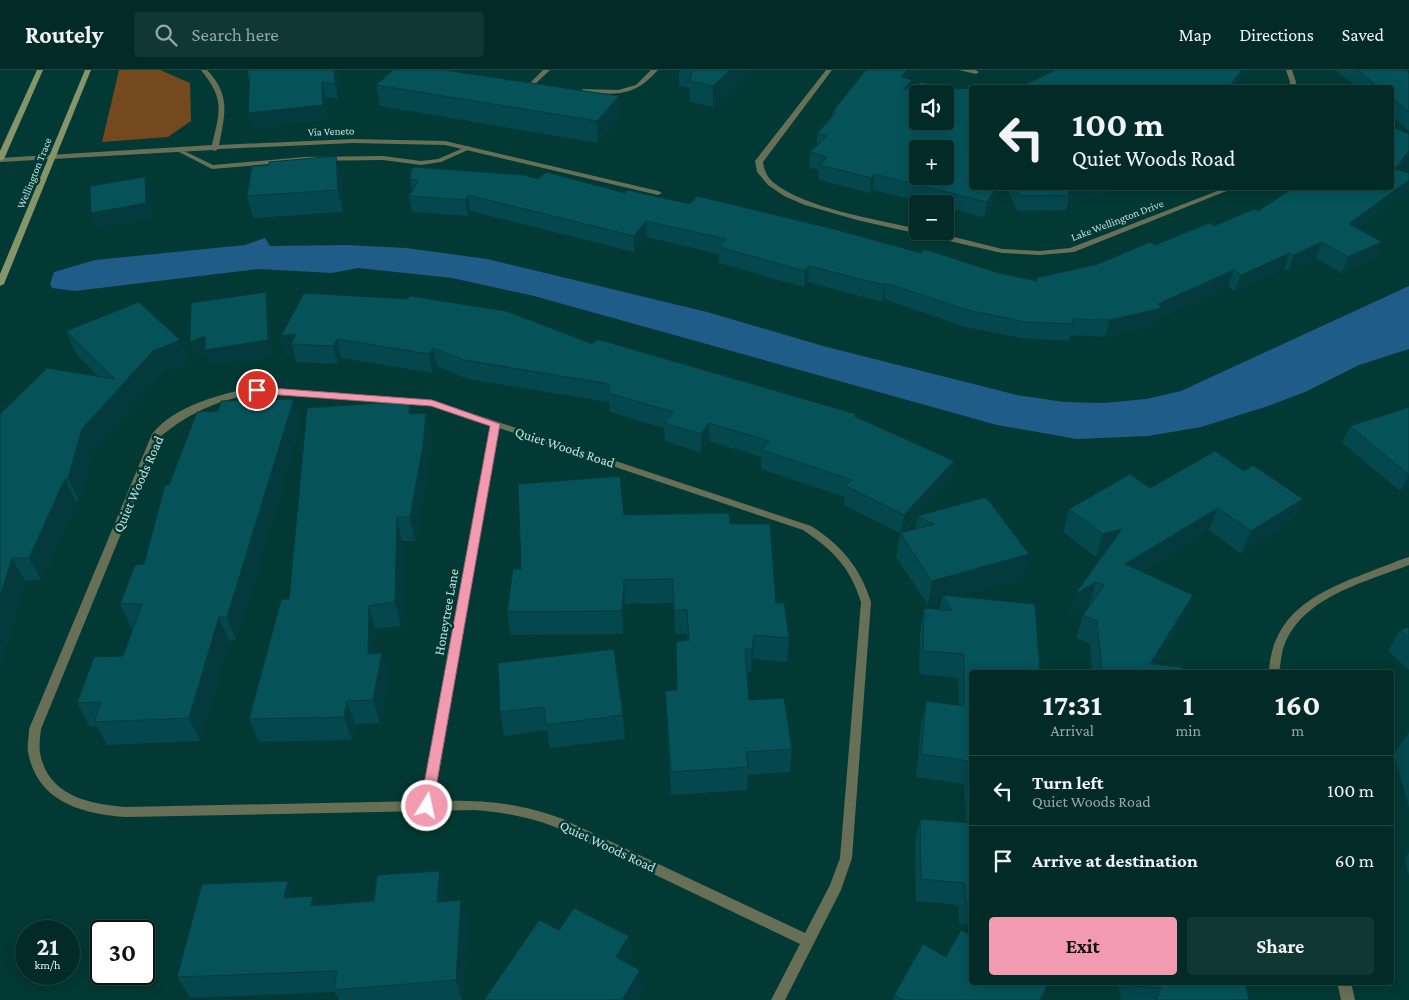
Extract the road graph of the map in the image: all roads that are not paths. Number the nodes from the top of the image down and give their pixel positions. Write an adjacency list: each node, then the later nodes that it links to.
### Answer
1 (40, 70): 19 (street)
2 (88, 70): 18 (street, Wellington Trace)
3 (204, 70): 16 (street)
4 (547, 70): 11 (street)
5 (655, 70): 14 (street)
6 (828, 70): 22 (street, Lake Wellington Drive)
7 (962, 70): 9 (street)
8 (1289, 70): 13 (street)
9 (976, 72)
10 (522, 82): 11 (street)
11 (532, 84): 12 (street)
12 (541, 85)
13 (1292, 85)
14 (577, 90)
15 (468, 148): 16 (street, Via Veneto); 17 (street); 21 (street, Via Veneto)
16 (215, 149): 17 (street, Via Veneto)
17 (180, 150): 18 (street, Via Veneto)
18 (53, 157): 19 (street, Via Veneto); 24 (street, Wellington Trace)
19 (0, 159)
20 (1225, 190): 23 (street, Lake Wellington Drive)
21 (658, 193)
22 (909, 229)
23 (954, 240)
24 (0, 284)
25 (495, 424): 28 (street, Honeytree Lane); 28 (street, Quiet Woods Road); 29 (street, Quiet Woods Road)
26 (1409, 561): 27 (street)
27 (1274, 670)
28 (427, 806): 29 (street, Quiet Woods Road)
29 (808, 941): 31 (street, Quiet Woods Road)
30 (1345, 985): 32 (street)
31 (778, 1000)
32 (1348, 1000)

